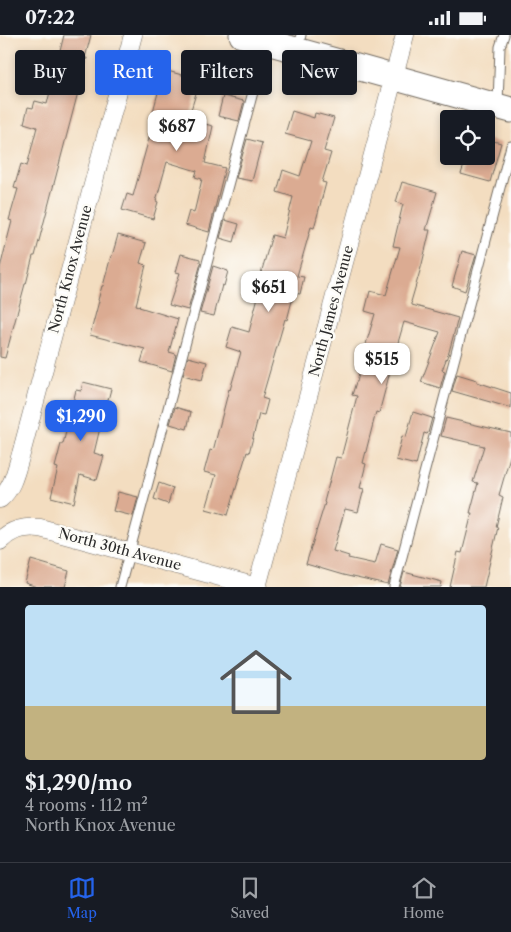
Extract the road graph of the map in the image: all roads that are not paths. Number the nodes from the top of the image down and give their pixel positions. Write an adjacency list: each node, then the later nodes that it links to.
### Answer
1 (133, 35): 10 (street, North Knox Avenue)
2 (242, 35): 5 (main road)
3 (405, 35): 7 (street, North James Avenue)
4 (504, 35): 8 (lane)
5 (270, 39): 6 (main road); 12 (lane)
6 (299, 43): 7 (main road)
7 (393, 77): 8 (main road); 14 (street, North James Avenue)
8 (504, 108)
9 (511, 146): 15 (lane)
10 (0, 499)
11 (6, 537): 12 (street, North 30th Avenue)
12 (129, 552): 13 (lane); 14 (street, North 30th Avenue)
13 (120, 587)
14 (257, 587)
15 (394, 587)

